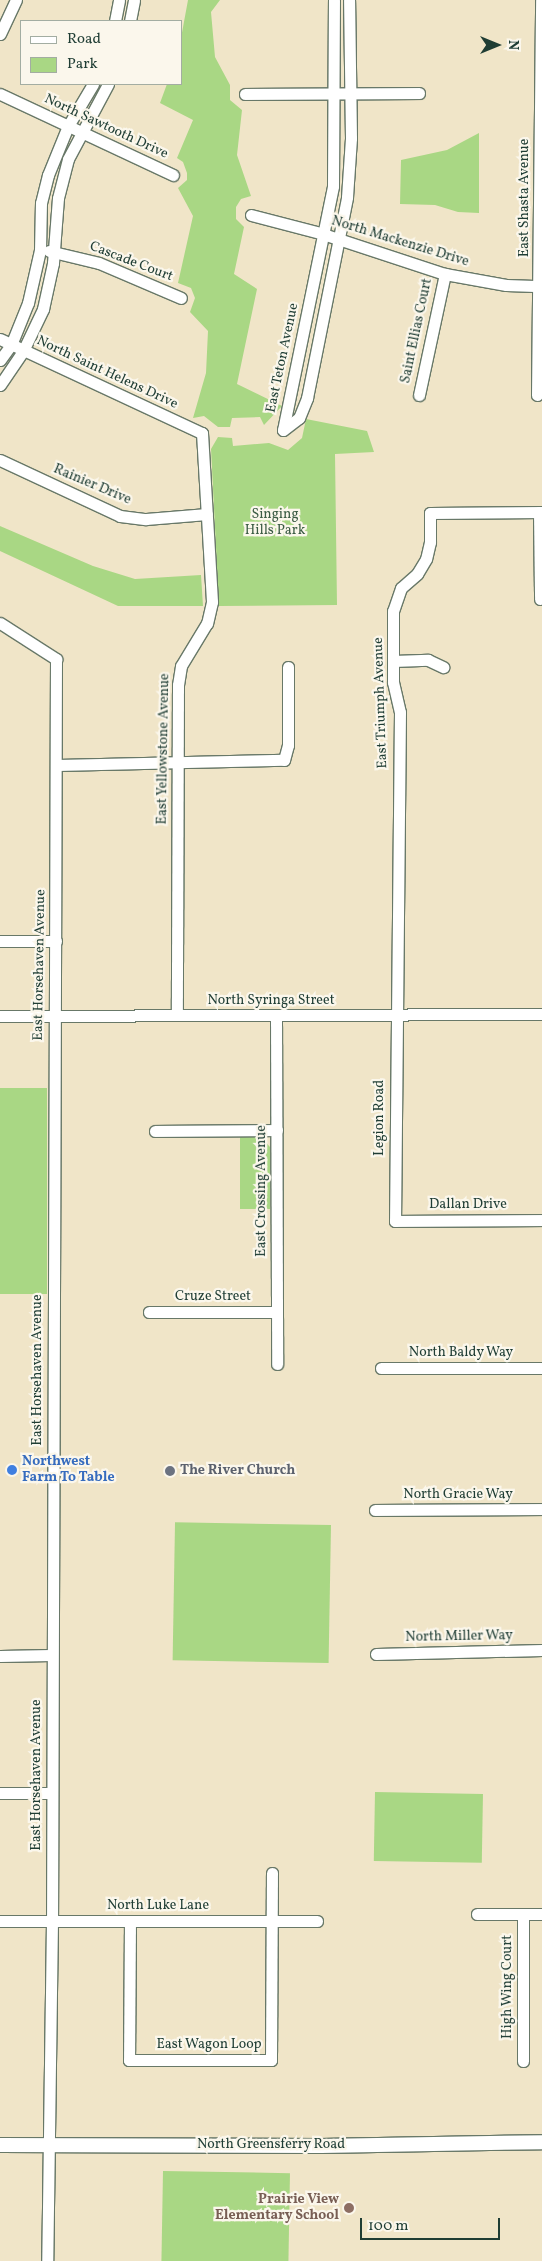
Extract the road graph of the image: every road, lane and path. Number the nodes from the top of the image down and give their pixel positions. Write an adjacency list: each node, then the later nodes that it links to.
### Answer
1 (16, 0): 9 (street)
2 (119, 0): 7 (street)
3 (134, 0): 8 (street)
4 (334, 0): 13 (street, East Teton Avenue)
5 (350, 0): 12 (street, East Teton Avenue)
6 (541, 0): 26 (street, East Shasta Avenue)
7 (114, 20)
8 (130, 20)
9 (0, 34)
10 (92, 85): 17 (street)
11 (107, 85): 18 (street)
12 (350, 92): 13 (street); 14 (street); 22 (street, East Teton Avenue)
13 (334, 93): 16 (street); 21 (street, East Teton Avenue)
14 (418, 93)
15 (0, 94): 17 (street, North Sawtooth Drive)
16 (245, 94)
17 (68, 126): 18 (street, North Sawtooth Drive); 23 (street)
18 (81, 132): 19 (street, North Sawtooth Drive); 24 (street)
19 (173, 174)
20 (251, 215): 21 (street, North Mackenzie Drive)
21 (325, 235): 22 (street, North Mackenzie Drive); 22 (street, East Teton Avenue)
22 (340, 240): 25 (street, North Mackenzie Drive)
23 (40, 250): 24 (street, Cascade Court); 28 (street)
24 (54, 252): 27 (street, Cascade Court); 29 (street)
25 (445, 274): 26 (street, North Mackenzie Drive); 32 (street, Saint Ellias Court)
26 (541, 286): 33 (street, East Shasta Avenue)
27 (181, 298)
28 (5, 342): 29 (street, North Saint Helens Drive); 30 (street)
29 (23, 351): 31 (street); 34 (street, North Saint Helens Drive)
30 (0, 360)
31 (0, 385)
32 (418, 395)
33 (537, 395)
34 (202, 433): 37 (street, East Yellowstone Avenue)
35 (0, 460): 37 (street, Rainier Drive)
36 (541, 512): 38 (street); 40 (street, East Triumph Avenue)
37 (207, 514): 43 (street, East Yellowstone Avenue)
38 (540, 599)
39 (0, 623): 44 (street, East Horsehaven Avenue)
40 (393, 661): 42 (street); 50 (street, East Triumph Avenue)
41 (288, 667): 43 (street)
42 (443, 667)
43 (178, 764): 44 (street); 49 (street, East Yellowstone Avenue)
44 (57, 765): 46 (street, East Horsehaven Avenue)
45 (0, 941): 46 (street)
46 (56, 941): 48 (street, East Horsehaven Avenue)
47 (542, 1014): 50 (street, North Syringa Street)
48 (54, 1015): 49 (street, North Syringa Street); 51 (street, North Syringa Street); 65 (street, East Horsehaven Avenue)
49 (176, 1015): 52 (street, North Syringa Street)
50 (395, 1015): 52 (street, North Syringa Street); 55 (street, Legion Road)
51 (0, 1016)
52 (276, 1017): 53 (street, East Crossing Avenue)
53 (277, 1130): 54 (street); 58 (street, East Crossing Avenue)
54 (155, 1131)
55 (395, 1220): 56 (street, Dallan Drive)
56 (542, 1220)
57 (149, 1312): 58 (street, Cruze Street)
58 (277, 1312): 59 (street, East Crossing Avenue)
59 (277, 1364)
60 (381, 1368): 61 (street, North Baldy Way)
61 (542, 1368)
62 (542, 1509): 63 (street, North Gracie Way)
63 (375, 1510)
64 (542, 1650): 66 (street, North Miller Way)
65 (51, 1654): 67 (street); 69 (street, East Horsehaven Avenue)
66 (376, 1654)
67 (0, 1656)
68 (0, 1793): 69 (street)
69 (52, 1793): 76 (street, East Horsehaven Avenue)
70 (272, 1873): 78 (street, East Wagon Loop)
71 (478, 1914): 72 (street)
72 (523, 1914): 73 (street); 79 (street, High Wing Court)
73 (542, 1914)
74 (317, 1920): 78 (street, North Luke Lane)
75 (0, 1921): 76 (street, North Luke Lane)
76 (52, 1921): 77 (street, North Luke Lane); 81 (street, East Horsehaven Avenue)
77 (130, 1921): 78 (street, North Luke Lane); 78 (street, East Wagon Loop)
78 (272, 1921)
79 (523, 2061)
80 (542, 2142): 81 (main road, North Greensferry Road)
81 (49, 2144): 82 (main road, North Greensferry Road); 83 (street, East Horsehaven Avenue)
82 (0, 2145)
83 (47, 2261)

